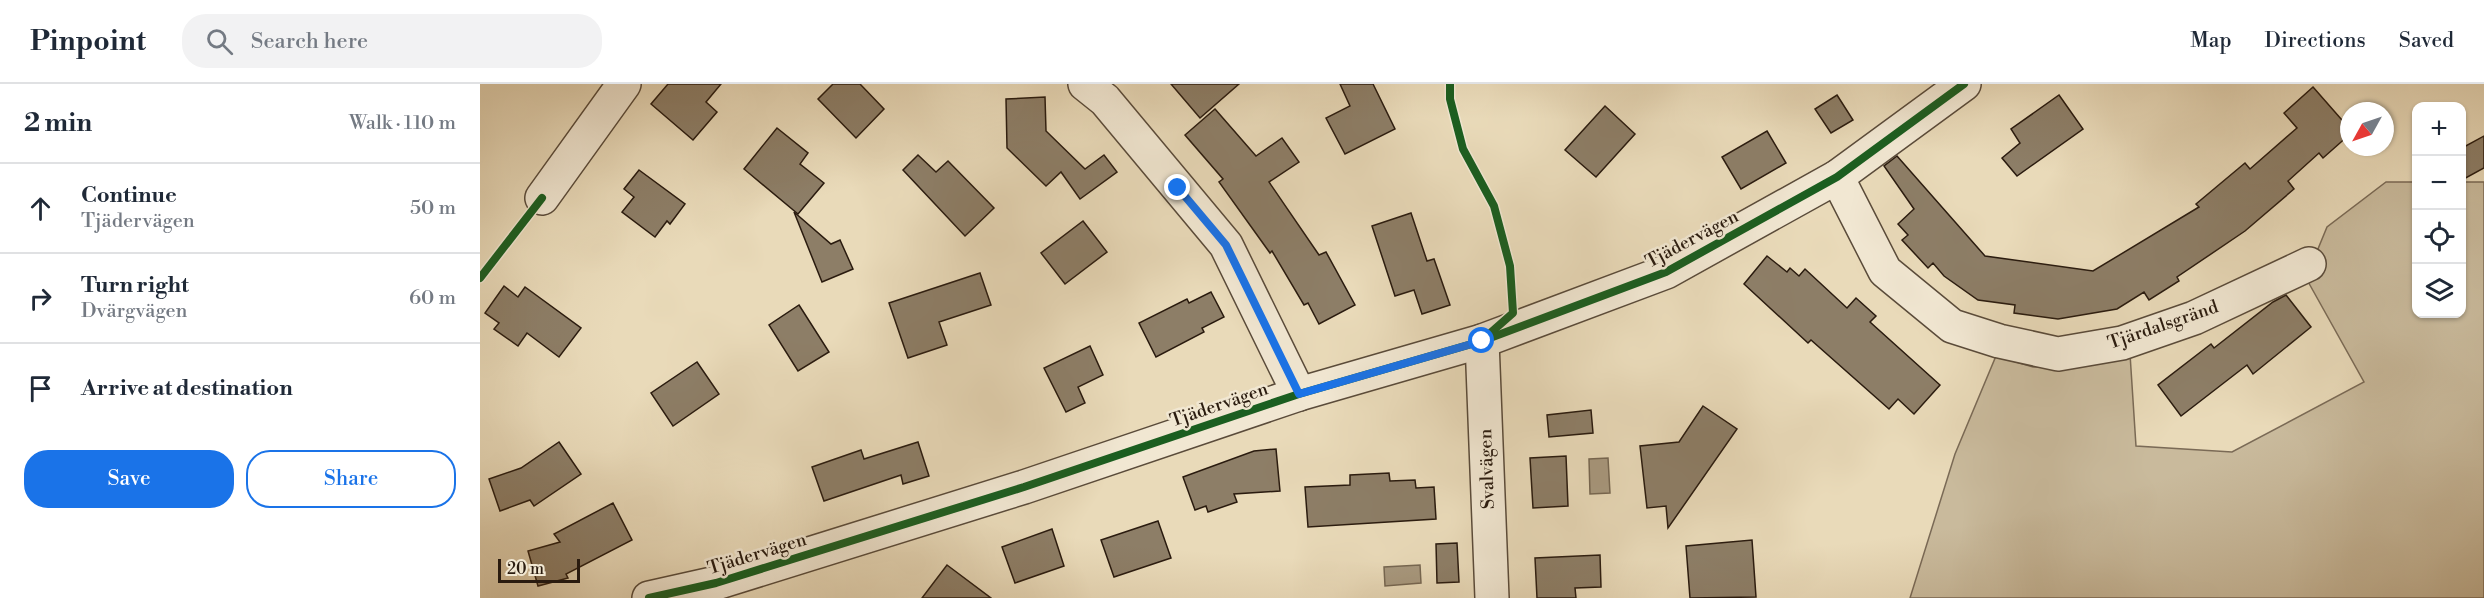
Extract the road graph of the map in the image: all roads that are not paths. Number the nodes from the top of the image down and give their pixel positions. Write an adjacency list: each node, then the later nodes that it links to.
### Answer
1 (624, 84): 5 (street)
2 (1085, 84): 8 (street)
3 (1964, 84): 4 (street, Tjädervägen)
4 (1837, 177): 6 (street, Tjärdalsgränd); 7 (street, Tjädervägen)
5 (542, 198)
6 (2309, 264)
7 (1482, 341): 8 (street, Tjädervägen); 10 (street, Svalvägen)
8 (1299, 394): 9 (street, Tjädervägen)
9 (649, 598)
10 (1491, 598)

